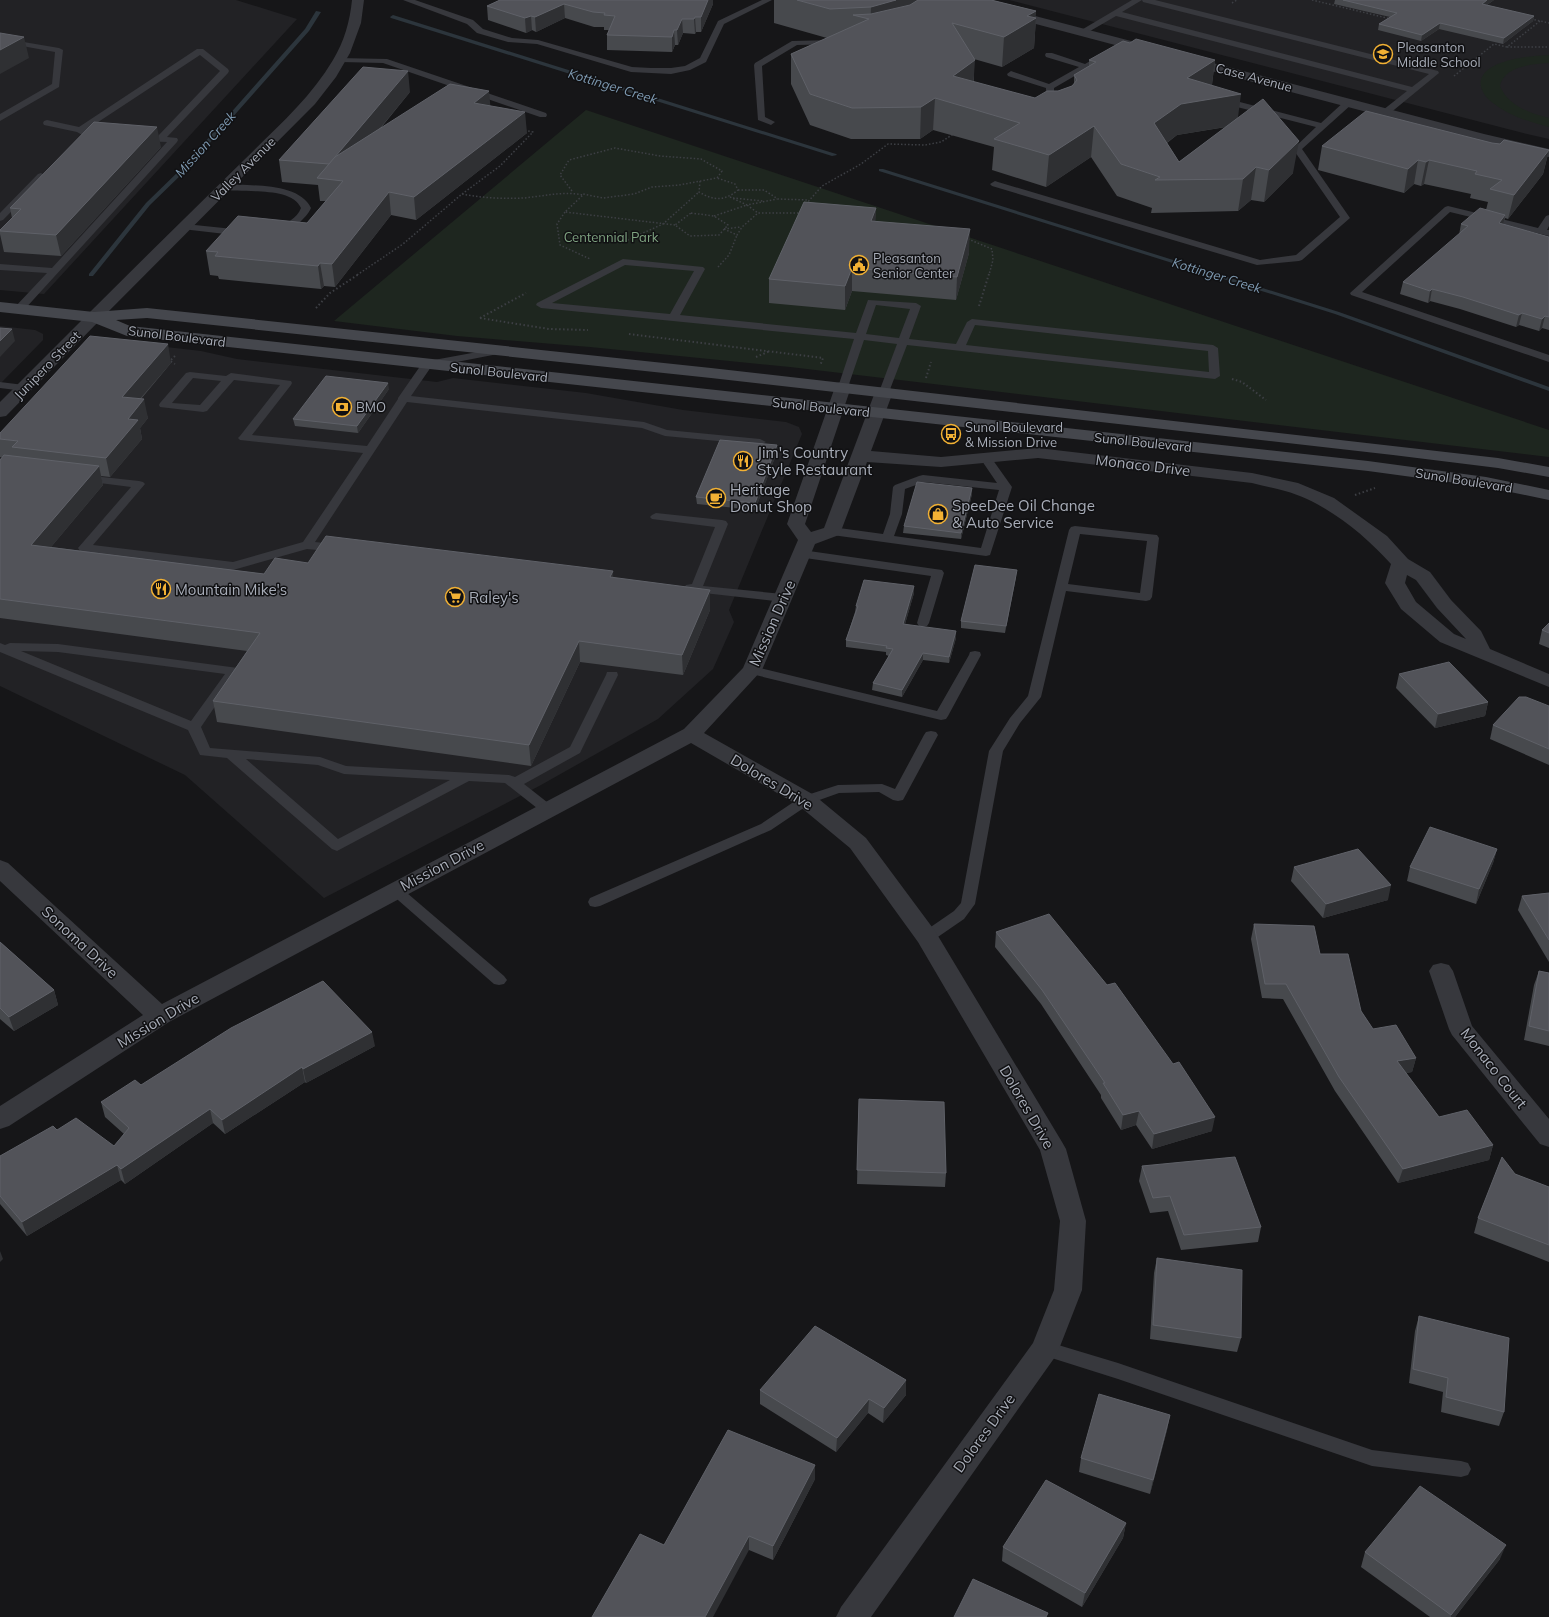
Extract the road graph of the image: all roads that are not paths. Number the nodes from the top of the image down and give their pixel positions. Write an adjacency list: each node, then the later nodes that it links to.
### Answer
1 (358, 0): 14 (street, Valley Avenue)
2 (407, 0): 3 (lane)
3 (768, 0)
4 (1138, 0): 8 (lane)
5 (1146, 0): 18 (lane)
6 (958, 1): 7 (street, Case Avenue)
7 (997, 5): 9 (street, Case Avenue)
8 (1115, 13): 9 (lane); 18 (lane)
9 (1082, 32): 12 (street, Case Avenue)
10 (0, 40): 24 (lane)
11 (840, 41): 25 (lane)
12 (1126, 44): 15 (lane); 20 (street, Case Avenue)
13 (1049, 56): 15 (lane)
14 (341, 60): 23 (lane); 35 (street, Valley Avenue)
15 (1086, 67): 17 (lane)
16 (1011, 74): 17 (lane)
17 (1050, 87): 19 (lane)
18 (1414, 90): 22 (lane)
19 (1050, 102)
20 (1349, 102): 22 (street, Case Avenue); 27 (lane)
21 (1232, 103): 27 (lane)
22 (1386, 112): 32 (street, Case Avenue)
23 (543, 115)
24 (0, 118)
25 (771, 122)
26 (47, 123): 28 (lane)
27 (1322, 126): 34 (lane)
28 (81, 134): 29 (lane); 31 (lane)
29 (114, 136)
30 (130, 137): 31 (lane)
31 (160, 139): 43 (lane)
32 (1549, 153)
33 (50, 167): 36 (lane)
34 (995, 184)
35 (225, 187): 38 (street, Valley Avenue); 39 (lane)
36 (0, 218)
37 (1549, 218): 40 (lane)
38 (185, 227): 41 (lane); 46 (street, Valley Avenue)
39 (272, 230)
40 (1545, 232): 52 (lane)
41 (254, 233)
42 (0, 267): 43 (lane)
43 (55, 272): 45 (lane)
44 (0, 307): 45 (main road, Sunol Boulevard)
45 (19, 309): 46 (main road, Sunol Boulevard)
46 (94, 317): 51 (main road, Sunol Boulevard); 53 (main road, Sunol Boulevard); 56 (street, Junipero Street)
47 (674, 317): 47 (lane); 48 (lane)
48 (860, 337): 49 (lane); 49 (lane); 57 (lane)
49 (902, 342): 50 (lane); 58 (lane)
50 (959, 348): 50 (lane)
51 (499, 351): 53 (lane); 57 (main road, Sunol Boulevard)
52 (1549, 359)
53 (427, 364): 59 (lane); 60 (main road, Sunol Boulevard)
54 (228, 379): 54 (lane); 64 (lane)
55 (0, 385): 56 (lane)
56 (24, 388): 61 (street, Junipero Street)
57 (843, 388): 58 (main road, Sunol Boulevard); 60 (street)
58 (884, 392): 62 (street); 67 (main road, Sunol Boulevard)
59 (403, 398): 63 (lane); 64 (lane)
60 (835, 409): 62 (main road, Sunol Boulevard); 75 (street)
61 (0, 412)
62 (876, 413): 65 (street); 70 (main road, Sunol Boulevard)
63 (760, 442)
64 (369, 450): 74 (lane)
65 (860, 456): 66 (street, Monaco Drive); 72 (street)
66 (986, 458): 69 (lane); 77 (street, Monaco Drive)
67 (1549, 472)
68 (69, 476): 74 (lane)
69 (1006, 487): 73 (lane); 73 (lane)
70 (1549, 495)
71 (656, 517): 80 (lane)
72 (832, 531): 73 (lane); 75 (street)
73 (888, 538)
74 (307, 545): 76 (lane)
75 (804, 547): 81 (street, Mission Drive); 82 (lane)
76 (353, 550)
77 (1401, 564): 84 (street, Monaco Drive); 84 (street)
78 (681, 587): 80 (lane)
79 (1062, 587): 79 (lane); 100 (lane)
80 (696, 588): 81 (lane)
81 (783, 598): 86 (street, Mission Drive)
82 (923, 623)
83 (1, 647): 89 (lane); 89 (lane)
84 (1482, 653): 88 (street)
85 (975, 655): 86 (lane)
86 (752, 670): 90 (street, Mission Drive)
87 (612, 675): 94 (lane)
88 (1549, 682)
89 (194, 728): 92 (lane)
90 (691, 734): 95 (street, Dolores Drive); 96 (street, Mission Drive)
91 (931, 735): 95 (lane)
92 (231, 754): 93 (lane); 93 (lane)
93 (466, 777): 94 (lane)
94 (514, 783): 96 (lane)
95 (806, 800): 99 (lane); 100 (street, Dolores Drive)
96 (547, 809): 98 (street, Mission Drive)
97 (0, 868): 103 (street, Sonoma Drive)
98 (395, 890): 102 (lane); 103 (street, Mission Drive)
99 (595, 902)
100 (927, 937): 106 (street, Dolores Drive)
101 (1441, 971): 105 (street, Monaco Court)
102 (499, 980)
103 (160, 1016): 104 (street, Mission Drive)
104 (0, 1119)
105 (1549, 1137)
106 (1045, 1349): 107 (lane); 108 (street, Dolores Drive)
107 (1462, 1468)
108 (852, 1617)

